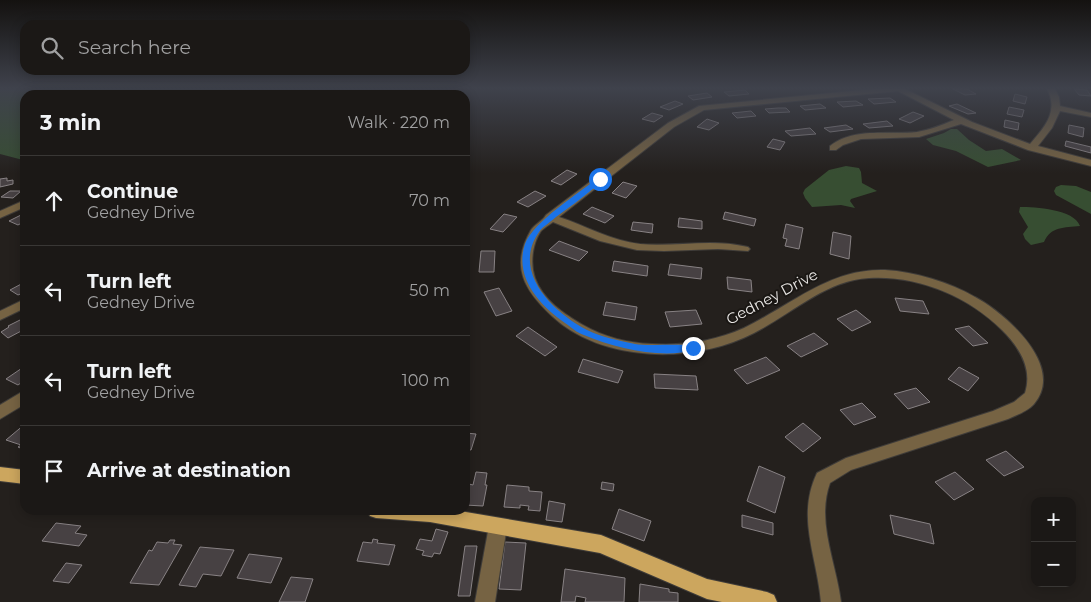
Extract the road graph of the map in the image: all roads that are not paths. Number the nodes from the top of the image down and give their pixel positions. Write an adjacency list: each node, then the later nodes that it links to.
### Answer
1 (685, 117): 10 (street, Gedney Drive)
2 (953, 117): 4 (street)
3 (1053, 117): 6 (street)
4 (960, 121): 5 (street); 6 (street)
5 (833, 148)
6 (1031, 148): 7 (street)
7 (1091, 163)
8 (20, 205): 9 (street)
9 (0, 215)
10 (550, 217): 11 (street); 22 (street, Gedney Drive)
11 (744, 249)
12 (20, 306): 13 (street)
13 (0, 316)
14 (20, 399): 15 (street)
15 (0, 413)
16 (0, 474): 17 (main road)
17 (20, 476)
18 (436, 515): 19 (main road)
19 (498, 526): 20 (street); 21 (main road)
20 (485, 602)
21 (768, 602)
22 (831, 602)

